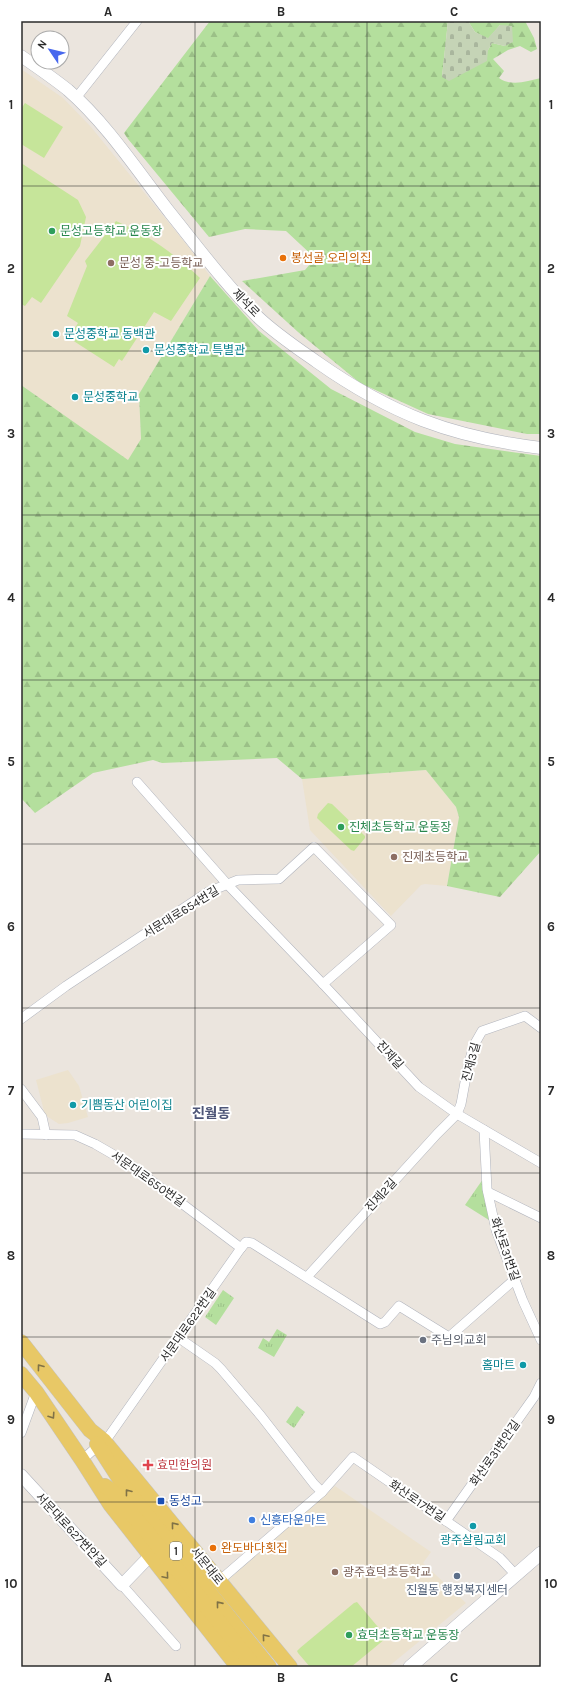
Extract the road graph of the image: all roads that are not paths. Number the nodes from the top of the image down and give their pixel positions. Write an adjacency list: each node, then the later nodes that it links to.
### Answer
1 (137, 21): 3 (street)
2 (21, 56): 3 (street, 제석로)
3 (76, 98): 4 (street, 제석로)
4 (541, 448)
5 (137, 782): 6 (street, 진제길)
6 (227, 884): 7 (street, 진제길); 7 (street, 서문대로654번길); 8 (street, 서문대로654번길)
7 (323, 984): 11 (street, 진제길)
8 (21, 1019)
9 (541, 1028): 11 (street, 진제3길)
10 (21, 1089): 14 (street)
11 (457, 1114): 12 (street, 진제길); 19 (street, 진제2길)
12 (484, 1130): 15 (street, 진제길); 16 (street, 화산로31번길)
13 (21, 1134): 14 (street, 서문대로650번길)
14 (46, 1135): 18 (street, 서문대로650번길)
15 (541, 1163)
16 (488, 1192): 17 (street); 20 (street, 화산로31번길)
17 (541, 1218)
18 (240, 1248): 19 (street); 21 (street, 서문대로622번길)
19 (307, 1278): 20 (street)
20 (515, 1279): 22 (street, 화산로31번길)
21 (179, 1338): 29 (street, 서문대로622번길); 33 (street)
22 (541, 1340)
23 (21, 1342): 29 (main road, 서문대로, one-way to 23)
24 (21, 1374): 26 (main road, 1)
25 (541, 1383): 27 (street, 화산로31번안길)
26 (36, 1392): 28 (street); 30 (main road, 1, one-way to 30)
27 (537, 1400): 34 (street, 화산로31번안길)
28 (21, 1433)
29 (101, 1443): 30 (street, 서문대로622번길); 38 (main road, 서문대로, one-way to 29); 43 (main road, 서문대로 / 1, one-way to 29)
30 (82, 1460): 32 (main road, 1)
31 (21, 1475): 39 (street, 서문대로627번안길)
32 (93, 1477): 36 (main road); 42 (main road, 1)
33 (322, 1492): 34 (street, 화산로17번길); 38 (street, 화산로17번길)
34 (446, 1521): 37 (street, 화산로17번길)
35 (541, 1553): 37 (main road)
36 (150, 1556): 39 (street); 41 (main road, one-way to 41)
37 (516, 1575): 45 (main road)
38 (219, 1581): 44 (main road, 서문대로, one-way to 38)
39 (122, 1585): 40 (street, 서문대로627번안길)
40 (176, 1646)
41 (238, 1667)
42 (255, 1667)
43 (269, 1667)
44 (290, 1667)
45 (410, 1667)

